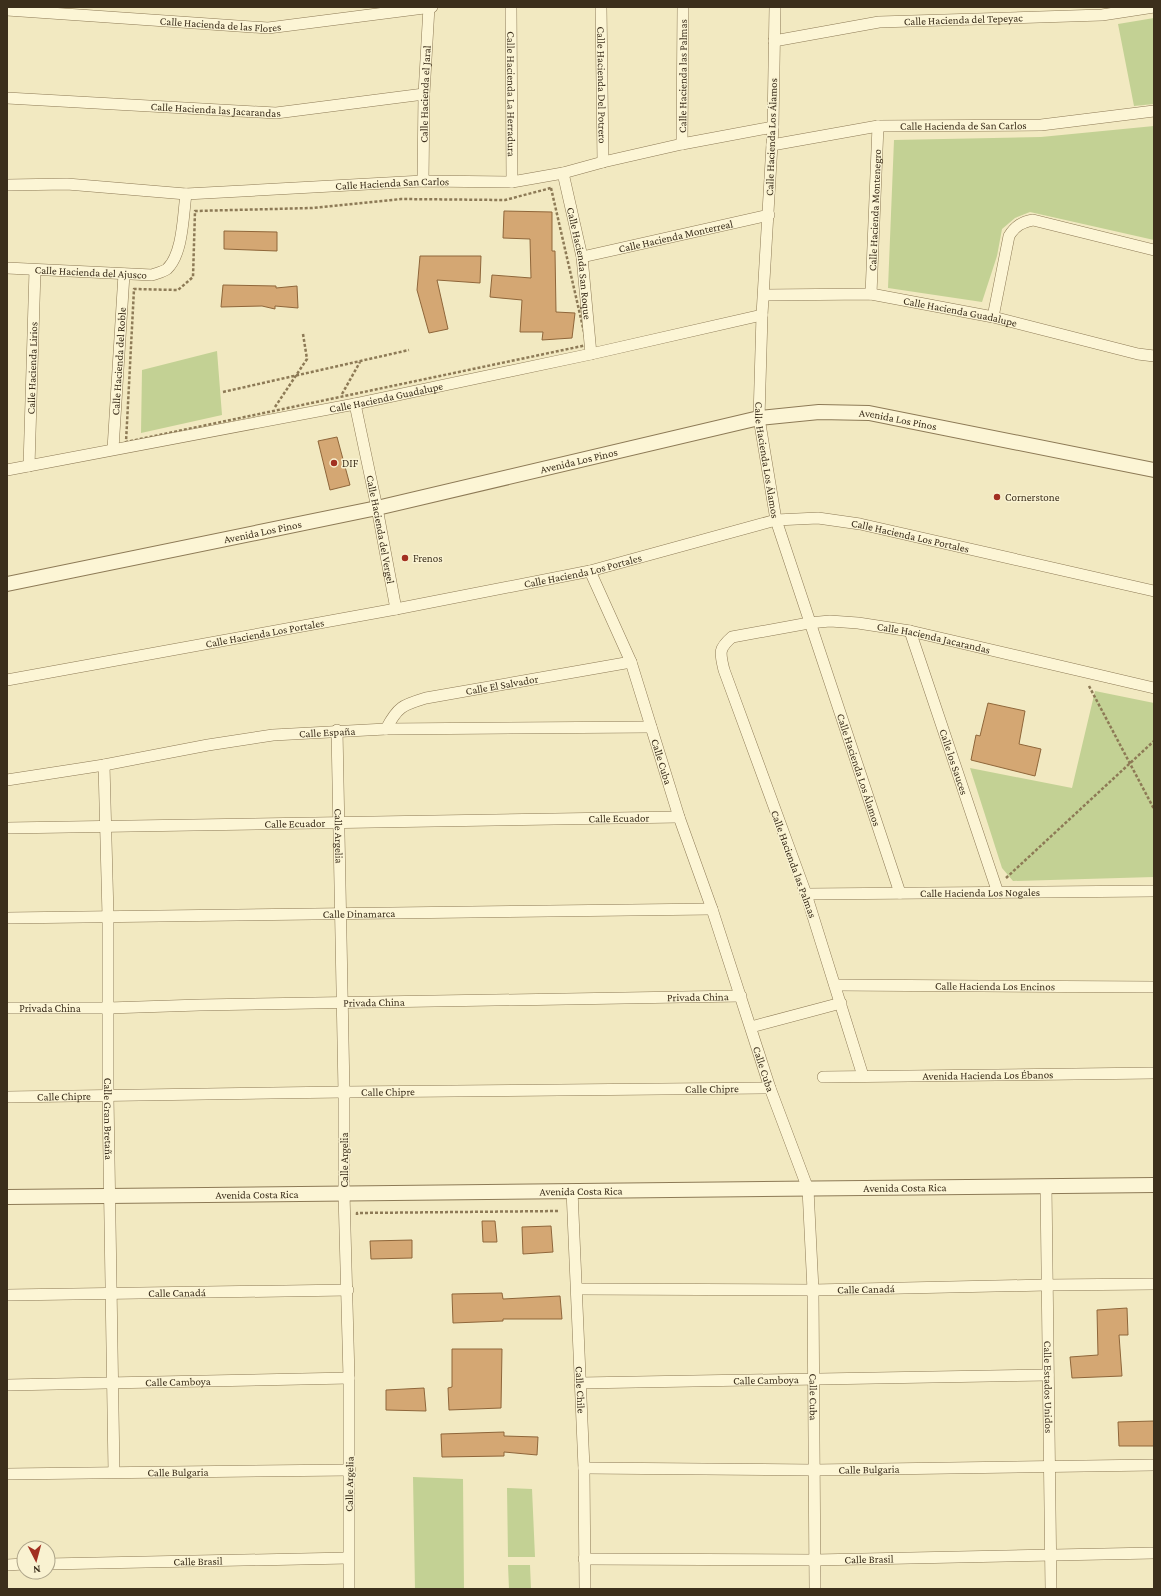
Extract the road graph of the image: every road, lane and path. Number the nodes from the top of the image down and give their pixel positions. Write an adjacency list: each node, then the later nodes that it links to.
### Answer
1 (430, 7): 7 (street, Calle Hacienda de las Flores); 9 (street, Calle Hacienda el Jaral)
2 (511, 7): 19 (street, Calle Hacienda La Herradura)
3 (601, 7): 16 (street, Calle Hacienda Del Potrero)
4 (682, 7): 14 (street, Calle Hacienda las Palmas)
5 (775, 7): 8 (street, Calle Hacienda Los Álamos)
6 (1154, 7): 8 (street, Calle Hacienda del Tepeyac)
7 (7, 10)
8 (774, 41): 13 (street, Calle Hacienda Los Álamos)
9 (424, 94): 10 (street, Calle Hacienda las Jacarandas); 18 (street, Calle Hacienda el Jaral)
10 (7, 98)
11 (1154, 111): 12 (street, Calle Hacienda de San Carlos)
12 (878, 126): 15 (street, Calle Hacienda de San Carlos); 28 (street, Calle Hacienda Montenegro)
13 (773, 127): 14 (street, Calle Hacienda San Carlos); 15 (street, Calle Hacienda Los Álamos)
14 (682, 144): 16 (street, Calle Hacienda San Carlos)
15 (772, 145): 22 (street, Calle Hacienda Los Álamos)
16 (602, 162): 17 (street, Calle Hacienda San Carlos)
17 (563, 174): 19 (street, Calle Hacienda San Carlos); 24 (street, Calle Hacienda San Roque)
18 (423, 181): 19 (street, Calle Hacienda San Carlos); 21 (street, Calle Hacienda San Carlos)
19 (512, 182)
20 (7, 185): 21 (street, Calle Hacienda San Carlos)
21 (186, 194): 27 (street, Calle Hacienda del Ajusco)
22 (768, 215): 24 (street, Calle Hacienda Monterreal); 29 (street, Calle Hacienda Los Álamos)
23 (1154, 250): 31 (street)
24 (582, 256): 34 (street, Calle Hacienda San Roque)
25 (7, 268): 26 (street, Calle Hacienda del Ajusco)
26 (35, 270): 27 (street, Calle Hacienda del Ajusco); 44 (street, Calle Hacienda Lirios)
27 (124, 274): 43 (street, Calle Hacienda del Roble)
28 (871, 294): 29 (street, Calle Hacienda Guadalupe); 31 (street, Calle Hacienda Guadalupe)
29 (764, 295): 30 (street, Calle Hacienda Los Álamos)
30 (762, 315): 34 (street, Calle Hacienda Guadalupe); 42 (street, Calle Hacienda Los Álamos)
31 (993, 317): 35 (street, Calle Hacienda Guadalupe)
32 (303, 334): 37 (path)
33 (409, 350): 36 (path)
34 (591, 354): 40 (street, Calle Hacienda Guadalupe)
35 (1154, 356)
36 (360, 361): 37 (path); 39 (path)
37 (294, 376): 38 (path); 41 (path)
38 (223, 392)
39 (340, 397): 41 (path); 41 (path)
40 (355, 404): 43 (street, Calle Hacienda Guadalupe); 47 (street, Calle Hacienda del Vergel)
41 (272, 411)
42 (759, 418): 46 (street, Avenida Los Pinos); 47 (street, Avenida Los Pinos); 48 (street, Calle Hacienda Los Álamos)
43 (113, 449): 44 (street, Calle Hacienda Guadalupe)
44 (29, 466): 45 (street, Calle Hacienda Guadalupe)
45 (7, 470)
46 (1154, 470)
47 (377, 508): 50 (street, Avenida Los Pinos); 52 (street, Calle Hacienda del Vergel)
48 (776, 520): 49 (street, Calle Hacienda Los Portales); 51 (street, Calle Hacienda Los Portales); 53 (street, Calle Hacienda Los Álamos)
49 (590, 571): 52 (street, Calle Hacienda Los Portales); 56 (street, Calle Cuba)
50 (7, 584)
51 (1154, 591)
52 (396, 609): 57 (street, Calle Hacienda Los Portales)
53 (809, 623): 54 (street, Calle Hacienda Jacarandas); 55 (street, Calle Hacienda Jacarandas); 74 (street, Calle Hacienda Los Álamos)
54 (910, 631): 59 (street, Calle Hacienda Jacarandas); 75 (street, Calle los Sauces)
55 (720, 654): 76 (street, Calle Hacienda las Palmas)
56 (631, 662): 60 (street, Calle Cuba); 61 (street, Calle El Salvador)
57 (7, 680)
58 (1096, 686): 64 (path)
59 (1154, 688)
60 (651, 727): 61 (street, Calle España); 68 (street, Calle Cuba)
61 (386, 728): 62 (street, Calle España)
62 (337, 730): 65 (street, Calle España); 69 (street, Calle Argelia)
63 (1154, 741): 64 (path)
64 (1130, 763): 67 (path); 72 (path)
65 (104, 765): 66 (street, Calle España); 70 (street, Calle Gran Bretaña)
66 (7, 780)
67 (1154, 809)
68 (679, 817): 69 (street, Calle Ecuador); 77 (street, Calle Cuba)
69 (339, 823): 70 (street, Calle Ecuador); 78 (street, Calle Argelia)
70 (106, 827): 71 (street, Calle Ecuador); 79 (street, Calle Gran Bretaña)
71 (7, 828)
72 (1004, 880)
73 (1154, 891): 75 (street, Calle Hacienda Los Nogales)
74 (900, 893): 75 (street, Calle Hacienda Los Nogales); 76 (street, Calle Hacienda Los Nogales)
75 (998, 893)
76 (806, 894): 81 (street, Calle Hacienda las Palmas)
77 (712, 909): 78 (street, Calle Dinamarca); 83 (street, Calle Cuba)
78 (341, 913): 79 (street, Calle Dinamarca); 84 (street, Calle Argelia)
79 (108, 916): 80 (street, Calle Dinamarca); 87 (street, Calle Gran Bretaña)
80 (7, 918)
81 (835, 985): 82 (street, Calle Hacienda Los Encinos); 85 (street, Calle Hacienda las Palmas)
82 (1154, 987)
83 (741, 996): 84 (street, Privada China); 88 (street, Calle Cuba)
84 (342, 1002): 87 (street, Privada China); 93 (street, Calle Argelia)
85 (841, 1003): 88 (street); 90 (street, Calle Hacienda las Palmas)
86 (7, 1008): 87 (street, Privada China)
87 (108, 1008): 95 (street, Calle Gran Bretaña)
88 (751, 1027): 92 (street, Calle Cuba)
89 (1154, 1073): 90 (street, Avenida Hacienda Los Ébanos)
90 (864, 1076): 91 (street, Avenida Hacienda Los Ébanos)
91 (823, 1077)
92 (770, 1088): 93 (street, Calle Chipre); 98 (street, Calle Cuba)
93 (344, 1092): 95 (street, Calle Chipre); 100 (street, Calle Argelia)
94 (7, 1097): 95 (street, Calle Chipre)
95 (108, 1097): 101 (street, Calle Gran Bretaña)
96 (1154, 1185): 97 (street, Avenida Costa Rica)
97 (1046, 1186): 98 (street, Avenida Costa Rica); 106 (street, Calle Estados Unidos)
98 (808, 1189): 99 (street, Avenida Costa Rica); 109 (street, Calle Cuba)
99 (572, 1190): 100 (street, Avenida Costa Rica); 107 (street, Calle Chile)
100 (344, 1193): 101 (street, Avenida Costa Rica); 108 (street, Calle Argelia)
101 (110, 1195): 102 (street, Avenida Costa Rica); 110 (street, Calle Gran Bretaña)
102 (7, 1197)
103 (565, 1210): 104 (path)
104 (358, 1220)
105 (1154, 1284): 106 (street, Calle Canadá)
106 (1046, 1285): 109 (street, Calle Canadá); 112 (street, Calle Estados Unidos)
107 (577, 1289): 109 (street, Calle Canadá); 116 (street, Calle Chile)
108 (348, 1290): 110 (street, Calle Canadá); 113 (street, Calle Argelia)
109 (813, 1290): 114 (street, Calle Cuba)
110 (112, 1294): 111 (street, Calle Canadá); 115 (street, Calle Gran Bretaña)
111 (7, 1295)
112 (1048, 1375): 114 (street, Calle Camboya); 119 (street, Calle Estados Unidos)
113 (349, 1378): 115 (street, Calle Camboya); 121 (street, Calle Argelia)
114 (814, 1379): 116 (street, Calle Camboya); 122 (street, Calle Cuba)
115 (113, 1383): 117 (street, Calle Camboya); 123 (street, Calle Gran Bretaña)
116 (580, 1383): 120 (street, Calle Chile)
117 (7, 1385)
118 (1154, 1465): 119 (street, Calle Bulgaria)
119 (1050, 1466): 122 (street, Calle Bulgaria); 126 (street, Calle Estados Unidos)
120 (584, 1468): 122 (street, Calle Bulgaria); 128 (street, Calle Chile)
121 (350, 1470): 123 (street, Calle Bulgaria); 127 (street, Calle Argelia)
122 (814, 1470): 129 (street, Calle Cuba)
123 (114, 1472): 124 (street, Calle Bulgaria)
124 (7, 1474)
125 (1154, 1554): 126 (street, Calle Brasil)
126 (1051, 1555): 129 (street, Calle Brasil); 134 (street, Calle Estados Unidos)
127 (348, 1558): 130 (street, Calle Brasil); 131 (street, Calle Argelia)
128 (584, 1559): 129 (street, Calle Brasil); 132 (street, Calle Chile)
129 (815, 1560): 133 (street, Calle Cuba)
130 (56, 1564)
131 (349, 1589)
132 (585, 1589)
133 (815, 1589)
134 (1051, 1589)

